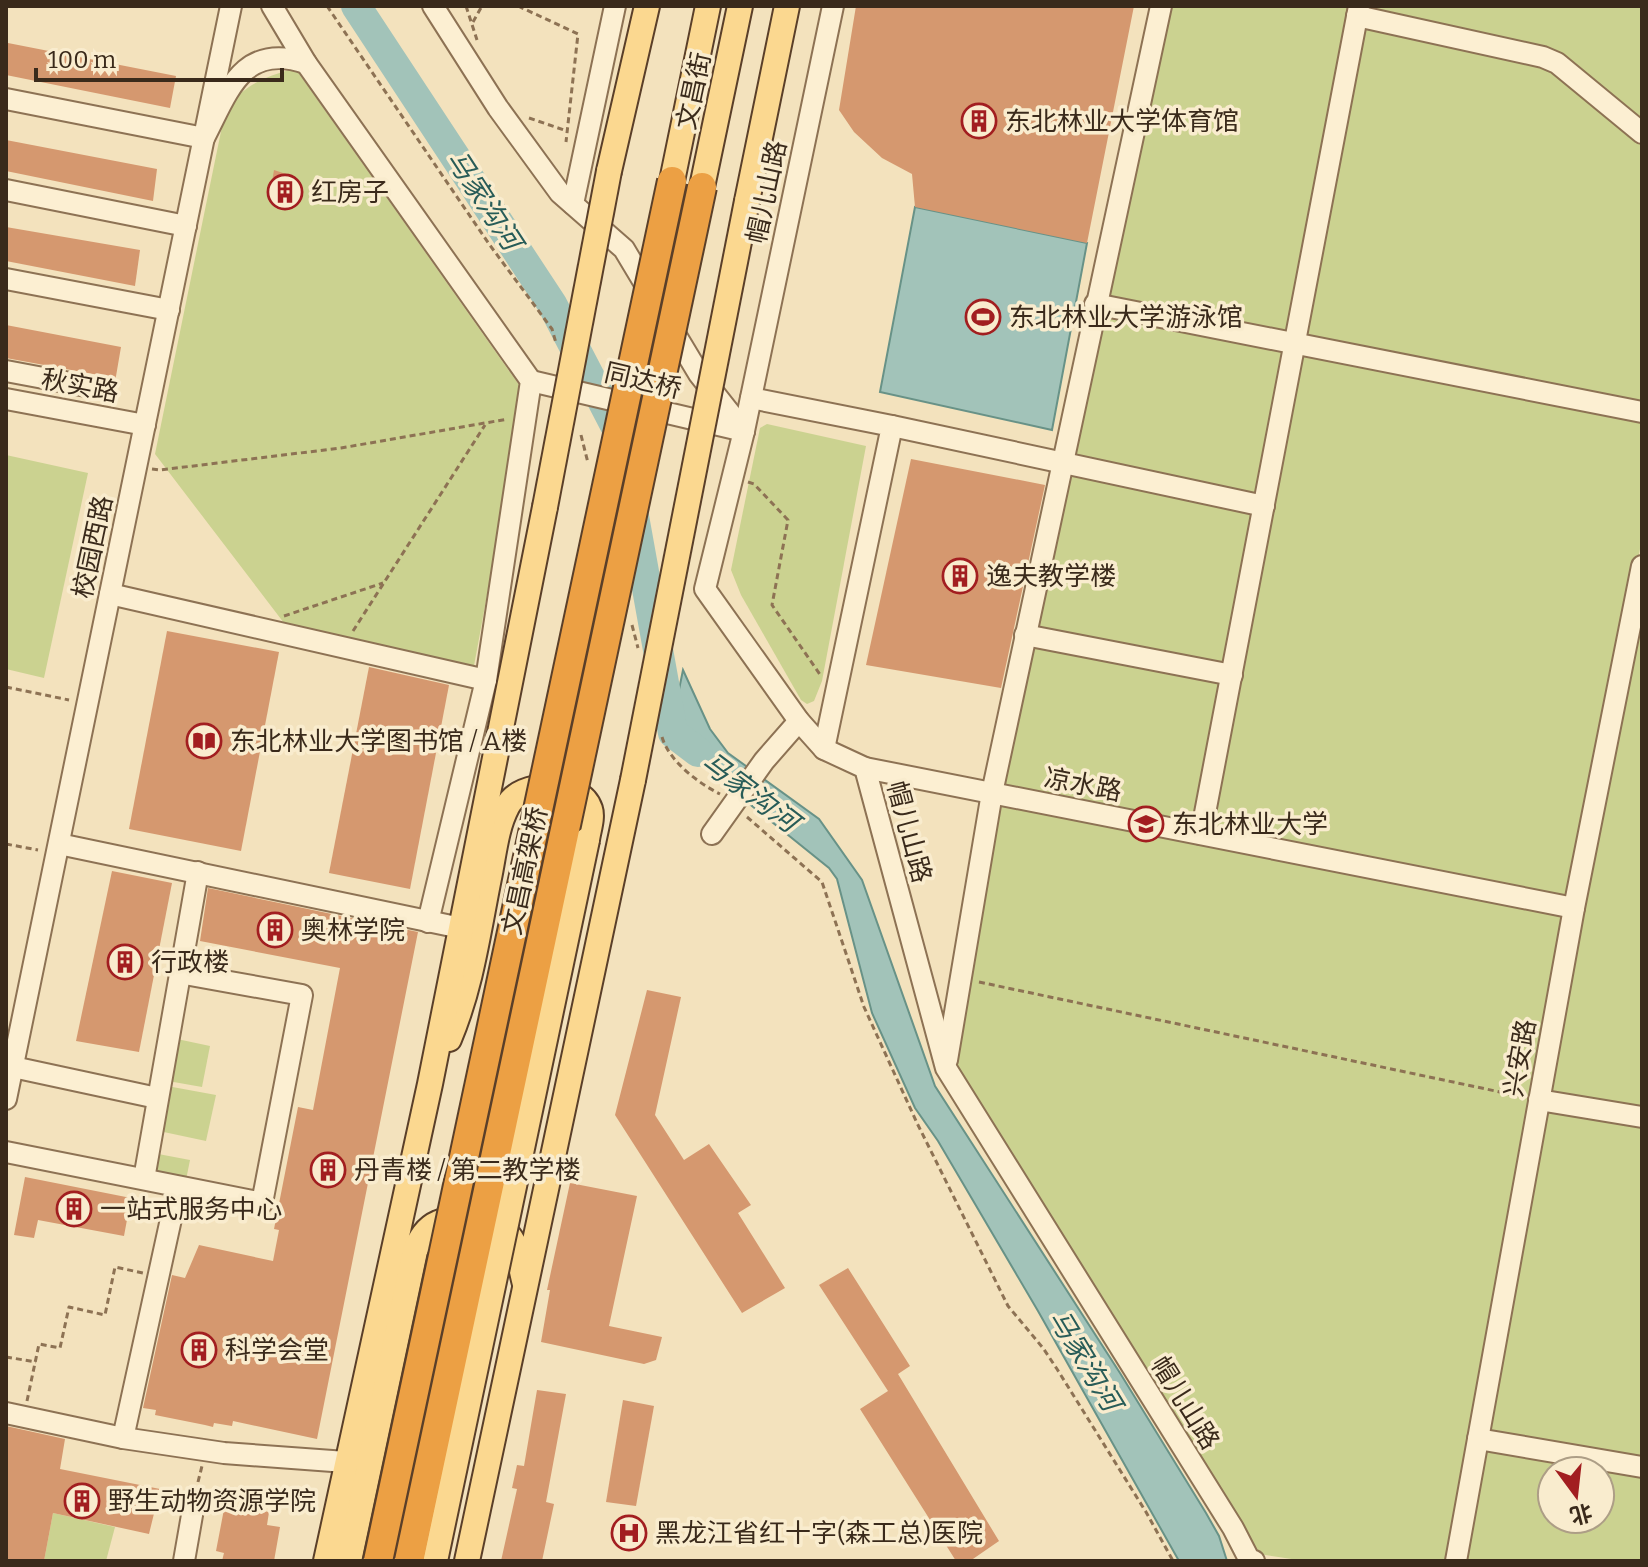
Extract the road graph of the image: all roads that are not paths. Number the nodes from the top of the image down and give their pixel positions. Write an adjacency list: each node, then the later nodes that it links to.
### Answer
1 (231, 6): 15 (street, 校园西路)
2 (272, 6): 12 (street)
3 (433, 6): 19 (street)
4 (615, 6): 19 (street)
5 (647, 6): 51 (main road, bridge)
6 (708, 6): 16 (main road, 文昌街)
7 (743, 6): 17 (main road, 文昌街)
8 (787, 6): 63 (main road, bridge)
9 (833, 6): 28 (street, 帽儿山路)
10 (1161, 6): 22 (street)
11 (1358, 11): 14 (street); 24 (street)
12 (306, 63): 15 (street); 26 (street)
13 (6, 99): 15 (street)
14 (1642, 133)
15 (204, 138): 20 (street, 校园西路)
16 (672, 181): 73 (highway, 文昌高架桥, bridge)
17 (702, 187): 74 (highway, 文昌高架桥, bridge)
18 (6, 190): 20 (street)
19 (573, 204): 33 (street)
20 (186, 226): 23 (street, 校园西路)
21 (6, 279): 23 (street)
22 (1095, 304): 24 (street); 34 (street)
23 (169, 310): 31 (street, 校园西路)
24 (1296, 343): 30 (street); 35 (street)
25 (6, 371): 27 (street)
26 (531, 381): 33 (street, 同达桥, bridge); 40 (street)
27 (102, 389)
28 (751, 398): 32 (street); 33 (street, 帽儿山路)
29 (6, 399): 31 (street, 秋实路)
30 (1642, 412)
31 (145, 425): 37 (street, 校园西路)
32 (892, 426): 34 (street); 42 (street)
33 (744, 431): 41 (street, 帽儿山路)
34 (1062, 462): 35 (street); 38 (street)
35 (1264, 506): 39 (street)
36 (1642, 566): 49 (street, 兴安路)
37 (110, 594): 40 (street); 47 (street, 校园西路)
38 (1025, 635): 39 (street); 44 (street)
39 (1232, 675): 46 (street)
40 (486, 680): 50 (street)
41 (799, 721): 42 (street, 帽儿山路); 45 (street)
42 (824, 749): 43 (street, 帽儿山路)
43 (865, 768): 44 (street, 凉水路); 54 (street, 帽儿山路)
44 (992, 793): 46 (street, 凉水路); 54 (street)
45 (712, 834)
46 (1201, 834): 49 (street, 凉水路)
47 (58, 849): 48 (street); 53 (street, 校园西路)
48 (198, 872): 50 (street); 52 (street)
49 (1574, 908): 58 (street, 兴安路)
50 (428, 922): 51 (street)
51 (461, 928): 55 (main road)
52 (179, 973): 56 (street); 62 (street)
53 (13, 1067): 56 (street); 57 (street, 校园西路)
54 (946, 1068): 77 (street, 帽儿山路)
55 (430, 1084): 67 (main road); 75 (main road, bridge)
56 (157, 1098): 61 (street)
57 (6, 1099)
58 (1539, 1100): 59 (street); 66 (street, 兴安路)
59 (1642, 1117)
60 (6, 1152): 61 (street)
61 (144, 1179): 62 (street)
62 (178, 1187): 65 (street)
63 (526, 1288): 72 (main road); 76 (main road)
64 (15, 1415): 65 (street)
65 (123, 1438): 67 (street)
66 (1478, 1439): 68 (street); 78 (street, 兴安路)
67 (346, 1462): 71 (main road)
68 (1642, 1467)
69 (195, 1498): 70 (street)
70 (184, 1561)
71 (326, 1561)
72 (349, 1561)
73 (378, 1561)
74 (409, 1561)
75 (435, 1561)
76 (467, 1561)
77 (1254, 1561)
78 (1456, 1561)

